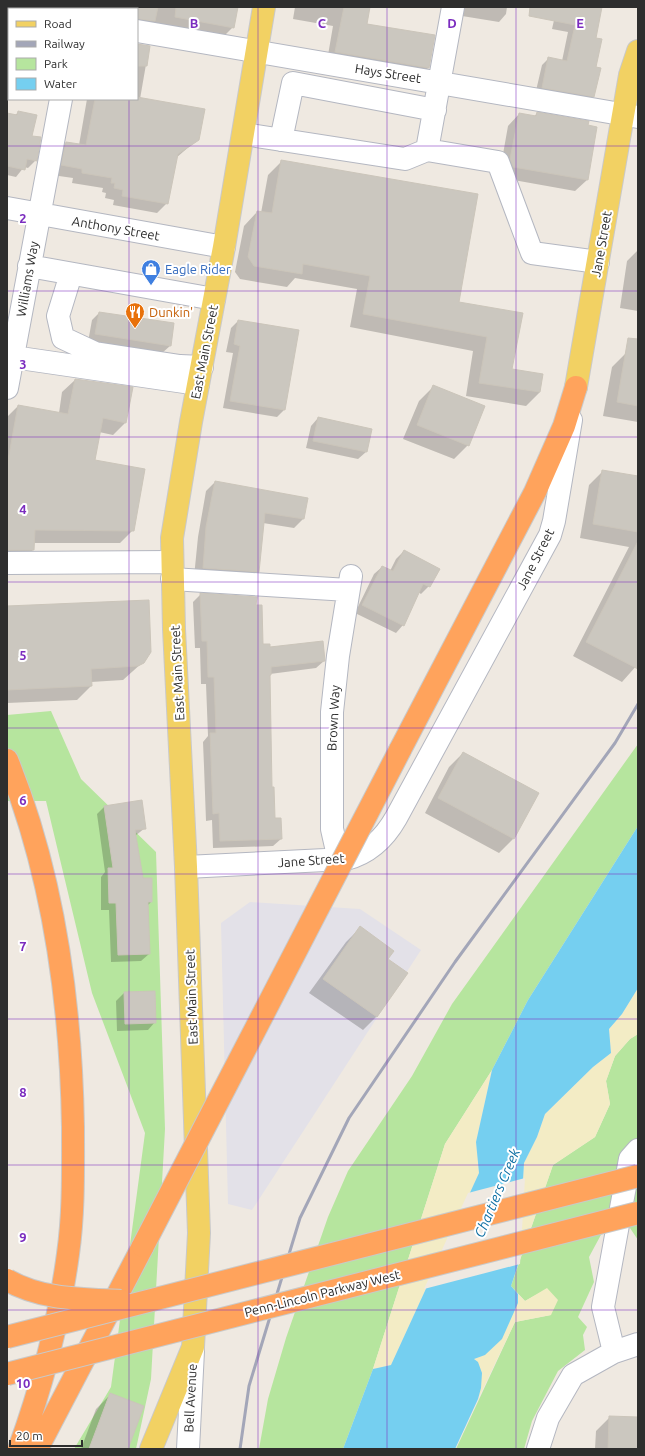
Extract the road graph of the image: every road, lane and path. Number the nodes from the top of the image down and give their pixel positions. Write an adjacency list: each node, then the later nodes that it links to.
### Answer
1 (8, 7): 4 (street)
2 (264, 7): 7 (main road, East Main Street)
3 (453, 7): 8 (street)
4 (19, 8)
5 (138, 31): 7 (street, Hays Street)
6 (638, 50): 11 (main road, Jane Street)
7 (256, 52): 8 (street, Hays Street); 12 (main road, East Main Street)
8 (440, 82): 10 (street); 11 (street, Hays Street)
9 (61, 100): 16 (street, Williams Way)
10 (436, 110): 13 (street); 14 (street)
11 (631, 116): 18 (main road, Jane Street)
12 (244, 134): 13 (street); 17 (main road, East Main Street)
13 (281, 140): 14 (street)
14 (427, 150): 18 (street)
15 (7, 208): 16 (street, Anthony Street)
16 (39, 214): 17 (street, Anthony Street); 19 (street, Williams Way)
17 (224, 247): 21 (main road, East Main Street)
18 (598, 262): 24 (main road, Jane Street)
19 (29, 266): 20 (street); 22 (street, Williams Way)
20 (71, 274): 21 (street); 23 (street)
21 (214, 299): 23 (main road, East Main Street)
22 (13, 357): 23 (street); 25 (street, Williams Way)
23 (200, 375): 27 (main road, East Main Street)
24 (576, 387): 29 (street, Jane Street); 42 (highway, bridge)
25 (7, 388)
26 (7, 563): 27 (street)
27 (172, 571): 29 (street, Brown Way); 30 (main road, East Main Street)
28 (7, 760): 41 (highway)
29 (339, 860): 30 (street, Jane Street)
30 (186, 867): 38 (main road, East Main Street)
31 (638, 1150): 39 (street)
32 (638, 1176): 35 (highway, bridge)
33 (638, 1213): 40 (highway, Penn-Lincoln Parkway West, bridge)
34 (7, 1280): 35 (highway, bridge)
35 (144, 1302): 36 (highway, bridge)
36 (7, 1337)
37 (638, 1344): 39 (street)
38 (193, 1347): 43 (main road, East Main Street); 44 (street, Bell Avenue)
39 (614, 1352): 45 (street)
40 (7, 1374)
41 (19, 1449)
42 (37, 1449)
43 (150, 1449)
44 (188, 1449)
45 (538, 1449)

